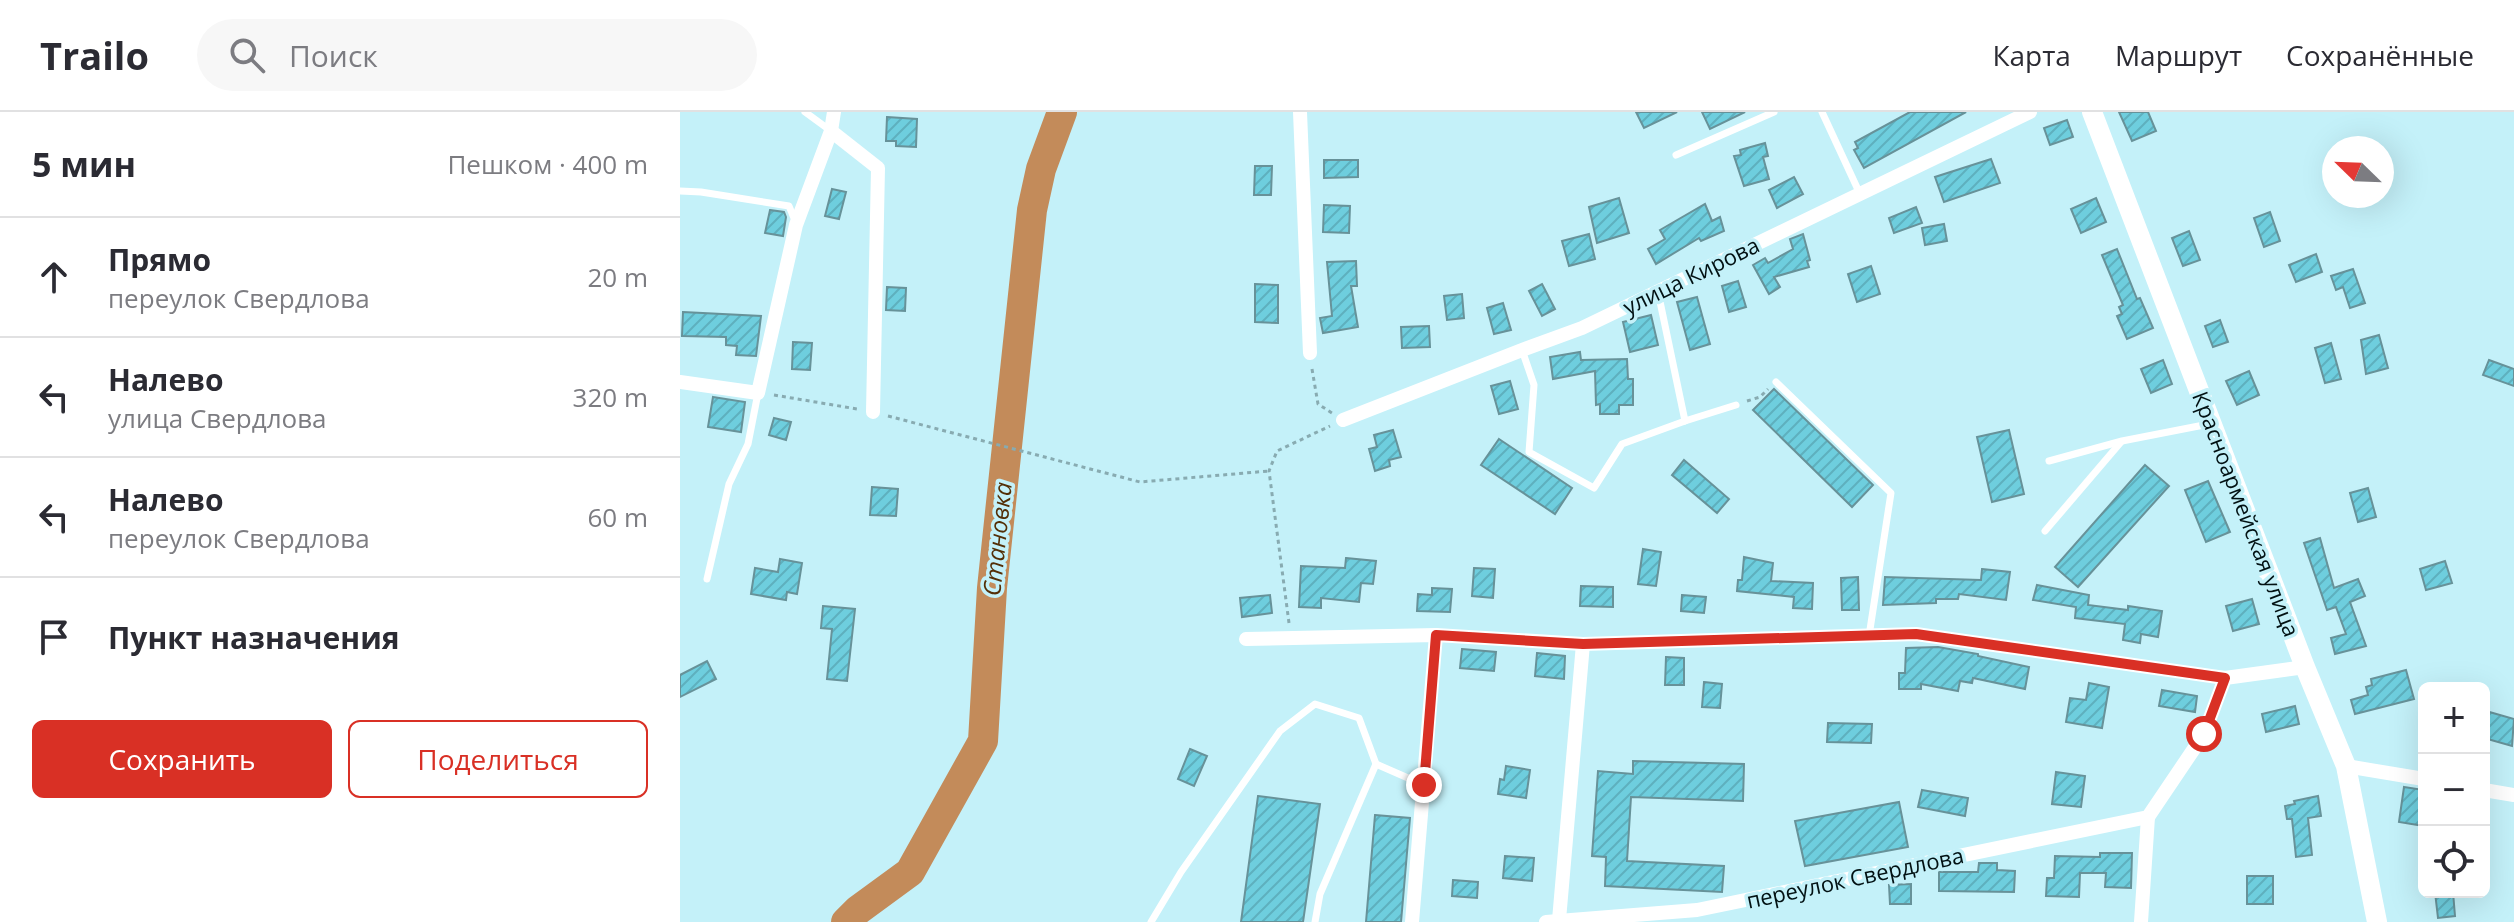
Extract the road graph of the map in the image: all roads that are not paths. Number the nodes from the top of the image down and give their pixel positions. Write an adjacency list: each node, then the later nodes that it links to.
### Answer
1 (805, 112): 8 (lane)
2 (834, 112): 8 (street)
3 (1300, 112): 15 (street)
4 (1774, 112): 9 (lane)
5 (1822, 112): 11 (lane)
6 (2030, 112): 11 (street, улица Кирова)
7 (2092, 112): 23 (main road, Красноармейская улица)
8 (831, 131): 12 (street); 20 (street)
9 (1676, 155)
10 (680, 191): 12 (lane)
11 (1860, 194): 13 (street, улица Кирова)
12 (796, 225): 18 (street)
13 (1658, 292): 14 (street, улица Кирова); 22 (lane)
14 (1522, 350): 21 (street, улица Кирова); 22 (lane)
15 (1310, 353)
16 (680, 382): 18 (street)
17 (1776, 382): 29 (lane)
18 (758, 393): 27 (lane)
19 (1736, 405): 22 (lane)
20 (873, 412)
21 (1343, 420)
22 (1685, 421)
23 (2212, 423): 24 (lane); 32 (main road, Красноармейская улица)
24 (2122, 441): 25 (lane); 26 (lane)
25 (2049, 461)
26 (2045, 531)
27 (707, 579)
28 (1436, 635): 30 (street); 31 (street); 37 (street)
29 (1869, 636): 31 (street); 33 (street)
30 (1246, 639)
31 (1583, 644): 41 (street, переулок Свердлова)
32 (2305, 667): 33 (street); 35 (main road, Красноармейская улица)
33 (2225, 678): 40 (street)
34 (1376, 764): 37 (lane); 42 (lane); 43 (lane)
35 (2346, 766): 36 (street); 46 (main road, Красноармейская улица)
36 (2418, 778)
37 (1424, 785): 44 (street)
38 (2490, 791): 39 (street)
39 (2514, 795)
40 (2148, 817): 41 (street, переулок Свердлова); 45 (street)
41 (1553, 921)
42 (1151, 922)
43 (1315, 922)
44 (1412, 922)
45 (2141, 922)
46 (2377, 922)

